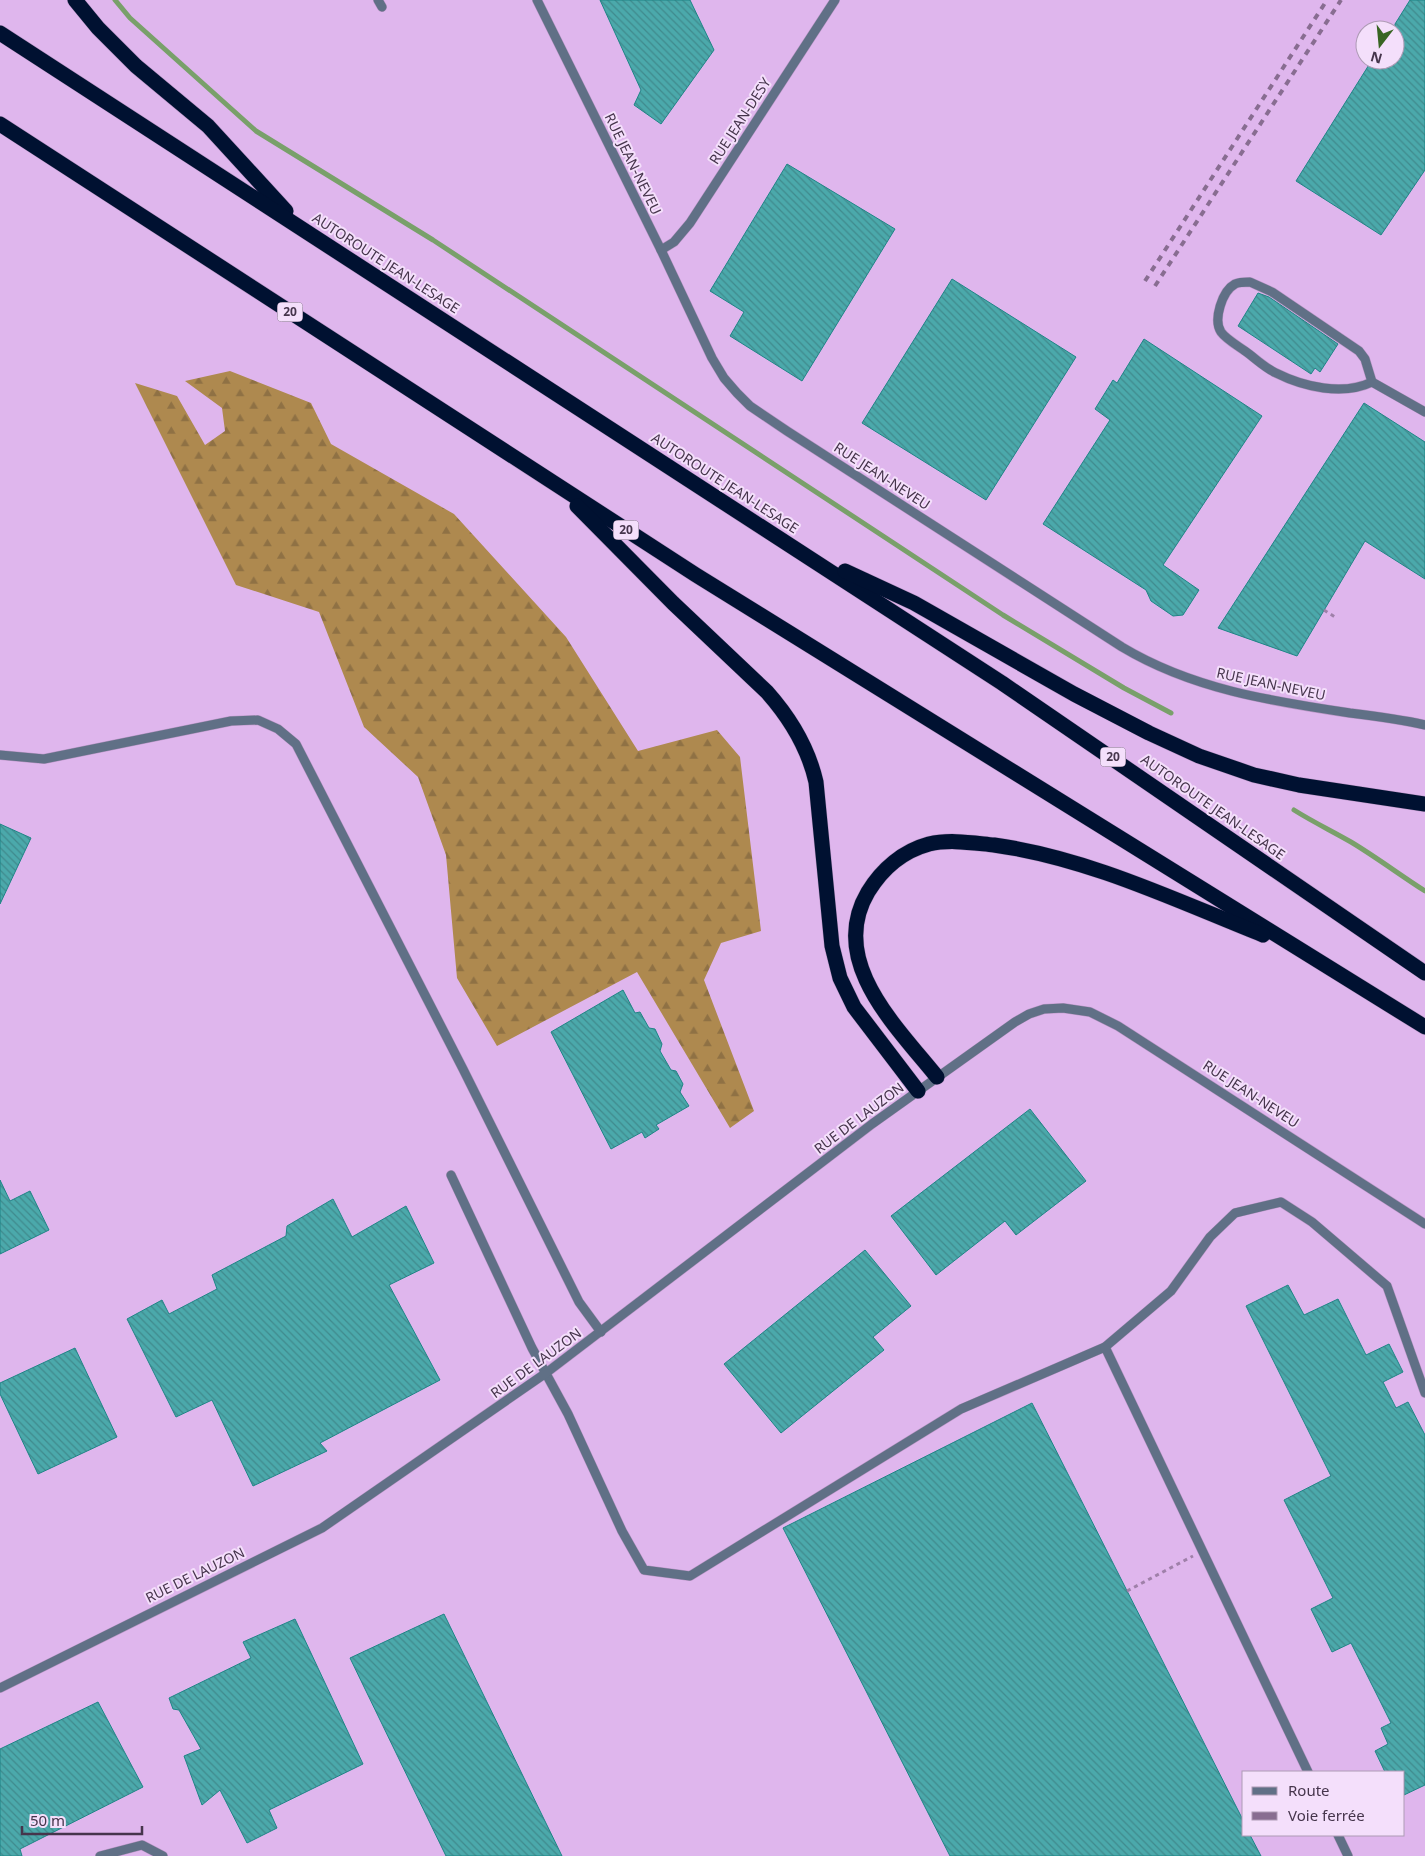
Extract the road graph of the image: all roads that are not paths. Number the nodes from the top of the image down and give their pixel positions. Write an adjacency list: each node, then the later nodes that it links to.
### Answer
1 (76, 0): 8 (highway)
2 (537, 0): 9 (street, RUE JEAN-NEVEU)
3 (834, 0): 9 (street, RUE JEAN-DESY)
4 (0, 33): 8 (highway, AUTOROUTE JEAN-LESAGE / 20)
5 (0, 124): 7 (highway, 20)
6 (0, 130): 7 (highway)
7 (23, 140): 12 (highway, 20)
8 (300, 227): 13 (highway, AUTOROUTE JEAN-LESAGE / 20)
9 (661, 250): 14 (street, RUE JEAN-NEVEU)
10 (1372, 382): 10 (street); 11 (street)
11 (1425, 412)
12 (556, 485): 17 (highway, 20); 22 (highway)
13 (796, 549): 16 (highway); 18 (highway, AUTOROUTE JEAN-LESAGE / 20)
14 (1425, 725)
15 (0, 755): 25 (street)
16 (1425, 804)
17 (1303, 951): 20 (highway, 20); 21 (highway)
18 (1425, 973)
19 (1054, 1008): 21 (street, RUE DE LAUZON); 24 (street, RUE JEAN-NEVEU)
20 (1425, 1027)
21 (937, 1077): 22 (street, RUE DE LAUZON)
22 (918, 1091): 25 (street, RUE DE LAUZON)
23 (451, 1174): 27 (street)
24 (1425, 1224)
25 (601, 1332): 27 (street, RUE DE LAUZON)
26 (1104, 1347): 27 (street); 28 (street); 30 (street)
27 (546, 1373): 29 (street, RUE DE LAUZON)
28 (1425, 1393)
29 (0, 1688)
30 (1308, 1771)
31 (1338, 1836): 34 (street)
32 (100, 1856): 33 (street)
33 (163, 1856)
34 (1348, 1856)

